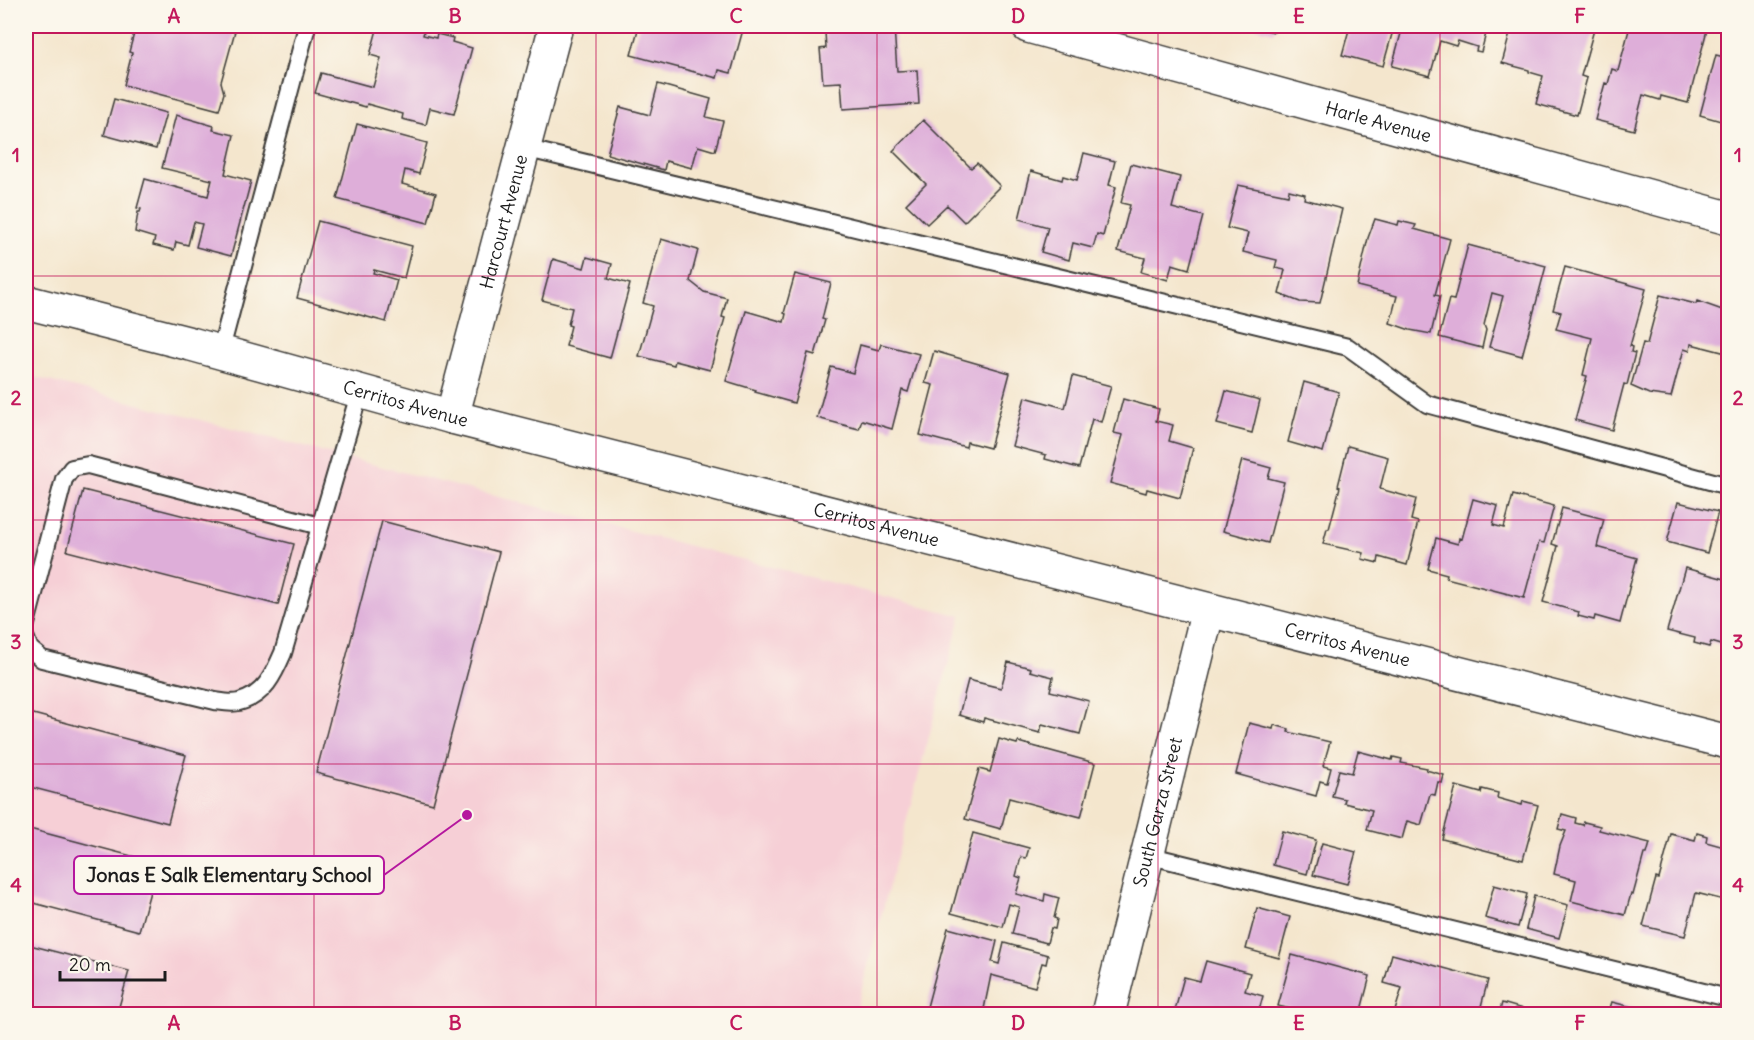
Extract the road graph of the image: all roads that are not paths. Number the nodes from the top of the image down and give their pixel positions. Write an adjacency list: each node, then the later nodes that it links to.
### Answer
1 (307, 26): 7 (lane)
2 (556, 26): 4 (street, Harcourt Avenue)
3 (1028, 26): 5 (street, Harle Avenue)
4 (524, 148): 9 (street, Harcourt Avenue); 10 (lane)
5 (1728, 218)
6 (26, 302): 7 (street, Cerritos Avenue)
7 (220, 353): 8 (street, Cerritos Avenue)
8 (360, 391): 9 (street, Cerritos Avenue); 11 (lane)
9 (452, 417): 12 (street, Cerritos Avenue)
10 (1728, 486)
11 (320, 526): 13 (lane); 14 (lane)
12 (1208, 609): 15 (street, Cerritos Avenue); 16 (street, South Garza Street)
13 (26, 624)
14 (26, 639)
15 (1728, 742)
16 (1147, 855): 17 (lane); 18 (street, South Garza Street)
17 (1728, 998)
18 (1108, 1014)

